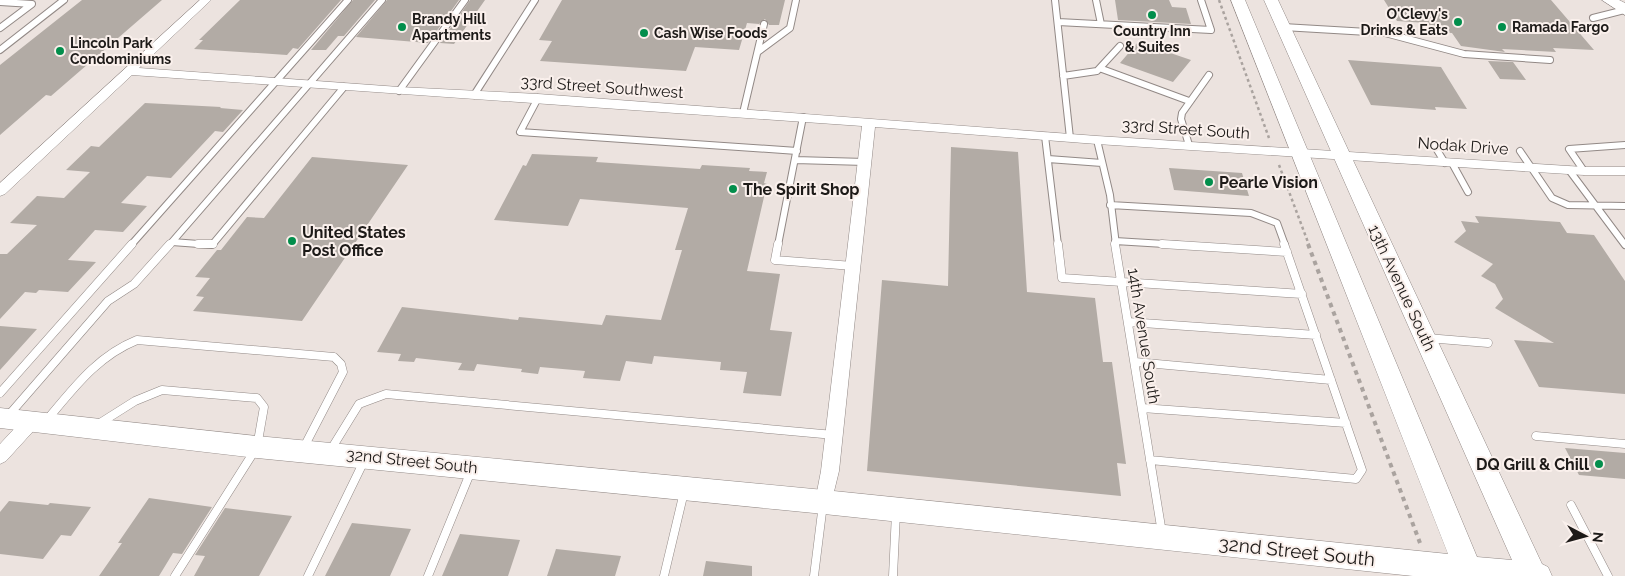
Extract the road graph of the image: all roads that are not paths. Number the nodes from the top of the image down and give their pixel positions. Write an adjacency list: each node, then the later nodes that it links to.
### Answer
1 (64, 0): 24 (lane)
2 (206, 0): 28 (street)
3 (348, 0): 31 (lane)
4 (382, 0): 32 (lane)
5 (465, 0): 34 (lane)
6 (535, 0): 35 (lane)
7 (796, 0): 25 (lane)
8 (1055, 0): 18 (lane)
9 (1096, 0): 20 (lane)
10 (1201, 0): 20 (lane)
11 (1238, 0): 49 (main road)
12 (1249, 0): 21 (main road)
13 (1271, 0): 21 (main road, 13th Avenue South)
14 (1609, 0): 16 (main road)
15 (0, 2): 22 (lane)
16 (1625, 10): 17 (lane)
17 (1593, 18)
18 (1058, 22): 20 (lane); 30 (lane)
19 (764, 24): 25 (lane)
20 (1101, 24)
21 (1270, 24): 26 (lane); 50 (main road, 13th Avenue South)
22 (0, 28)
23 (1120, 46): 27 (lane)
24 (0, 50)
25 (759, 51): 38 (lane)
26 (1550, 60)
27 (1102, 69): 30 (lane); 37 (lane)
28 (131, 71): 31 (street, 33rd Street Southwest); 60 (street)
29 (1208, 75): 37 (lane)
30 (1063, 76): 42 (lane)
31 (277, 82): 32 (street, 33rd Street Southwest); 78 (lane)
32 (310, 84): 33 (street, 33rd Street Southwest); 66 (lane)
33 (344, 87): 34 (street, 33rd Street Southwest); 66 (lane)
34 (399, 91): 35 (street, 33rd Street Southwest)
35 (474, 94): 36 (street, 33rd Street Southwest)
36 (538, 98): 38 (street, 33rd Street Southwest); 48 (lane)
37 (1189, 101): 46 (lane)
38 (743, 113): 39 (street, 33rd Street Southwest)
39 (803, 117): 40 (street, 33rd Street Southwest); 48 (lane)
40 (869, 123): 41 (street, 33rd Street Southwest); 53 (street)
41 (1046, 136): 42 (street, 33rd Street Southwest); 51 (lane)
42 (1070, 138): 43 (street, 33rd Street South)
43 (1097, 140): 46 (street, 33rd Street South); 54 (lane, 14th Avenue South)
44 (1434, 144): 55 (lane)
45 (1625, 145): 58 (lane)
46 (1188, 146): 49 (street, 33rd Street South)
47 (1520, 150): 56 (lane)
48 (797, 151): 52 (lane)
49 (1300, 154): 50 (street, Nodak Drive); 99 (main road)
50 (1342, 156): 55 (street, Nodak Drive); 74 (main road, 13th Avenue South)
51 (1048, 159): 54 (lane); 70 (lane)
52 (795, 160): 53 (lane); 69 (lane)
53 (865, 162): 69 (street)
54 (1102, 163): 62 (lane, 14th Avenue South)
55 (1448, 163): 56 (street, Nodak Drive); 61 (lane)
56 (1532, 168): 57 (street, Nodak Drive); 64 (lane)
57 (1569, 170): 58 (street, Nodak Drive); 64 (lane)
58 (1584, 171): 59 (street, Nodak Drive)
59 (1625, 171)
60 (0, 191)
61 (1468, 192)
62 (1110, 205): 65 (lane, 14th Avenue South); 68 (lane)
63 (1625, 206): 64 (lane)
64 (1598, 207): 67 (lane)
65 (1115, 241): 68 (lane); 70 (lane, 14th Avenue South)
66 (172, 242): 80 (lane)
67 (1625, 245)
68 (1287, 252): 71 (lane)
69 (853, 266): 84 (street)
70 (1122, 283): 71 (lane); 72 (lane, 14th Avenue South)
71 (1302, 294): 73 (lane)
72 (1128, 322): 73 (lane); 76 (lane, 14th Avenue South)
73 (1316, 335): 77 (lane)
74 (1426, 338): 75 (lane); 106 (main road, 13th Avenue South)
75 (1488, 343)
76 (1134, 362): 77 (lane); 79 (lane, 14th Avenue South)
77 (1331, 380): 82 (lane)
78 (0, 393)
79 (1142, 408): 82 (lane); 92 (lane, 14th Avenue South)
80 (3, 418): 81 (main road, 32nd Street South)
81 (38, 422): 83 (main road, 32nd Street South); 88 (lane); 90 (street)
82 (1346, 423): 92 (lane)
83 (94, 427): 87 (main road, 32nd Street South); 87 (lane)
84 (834, 435): 89 (lane); 95 (street)
85 (1536, 436): 86 (lane)
86 (1625, 444)
87 (257, 446): 88 (main road, 32nd Street South); 100 (lane)
88 (302, 450): 89 (main road, 32nd Street South)
89 (329, 453): 91 (main road, 32nd Street South)
90 (0, 456)
91 (366, 456): 93 (main road, 32nd Street South); 101 (lane)
92 (1150, 460): 98 (lane, 14th Avenue South)
93 (473, 467): 94 (main road, 32nd Street South); 102 (lane)
94 (684, 488): 95 (main road, 32nd Street South); 103 (lane)
95 (824, 502): 97 (main road, 32nd Street South); 104 (lane)
96 (1572, 505): 108 (lane)
97 (896, 509): 98 (main road, 32nd Street South); 105 (lane)
98 (1163, 537): 99 (main road, 32nd Street South)
99 (1469, 572): 106 (main road, 32nd Street South)
100 (175, 576)
101 (308, 576)
102 (428, 576)
103 (664, 576)
104 (814, 576)
105 (893, 576)
106 (1533, 576): 107 (main road, 32nd Street South)
107 (1538, 576)
108 (1608, 576)

